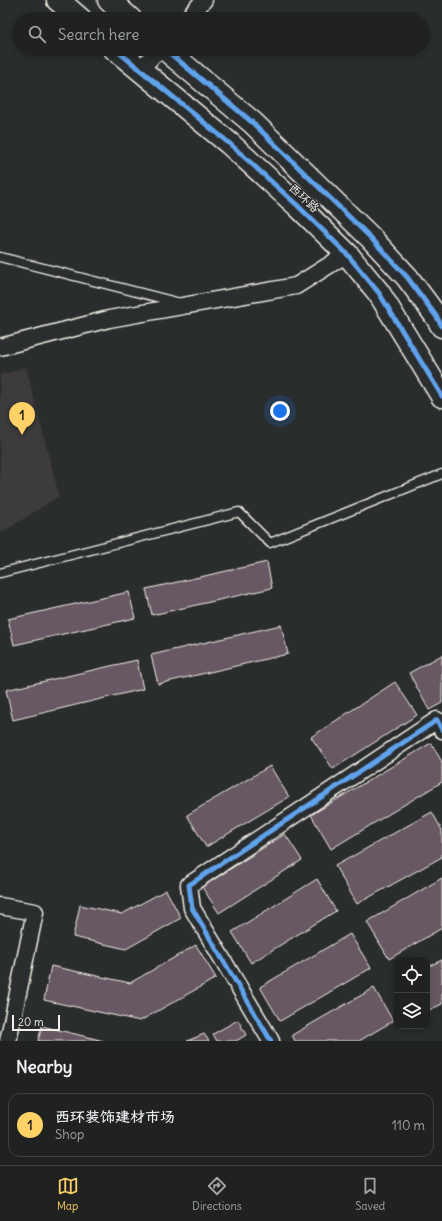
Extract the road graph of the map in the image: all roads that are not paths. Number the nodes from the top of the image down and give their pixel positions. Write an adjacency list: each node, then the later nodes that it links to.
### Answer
1 (58, 0): 4 (main road)
2 (109, 0): 5 (main road)
3 (204, 0): 6 (street)
4 (72, 12)
5 (122, 12)
6 (193, 12)
7 (123, 56): 10 (main road, 西环路)
8 (153, 56): 10 (street)
9 (173, 56): 14 (main road, 西环路)
10 (140, 70): 11 (main road, 西环路)
11 (348, 254): 13 (street); 16 (main road, 西环路)
12 (0, 257): 13 (lane)
13 (190, 306): 15 (street)
14 (442, 326)
15 (0, 347)
16 (442, 396)
17 (442, 474): 18 (lane)
18 (0, 574)
19 (442, 730): 22 (street)
20 (0, 906): 21 (street)
21 (8, 1041)
22 (271, 1041)

